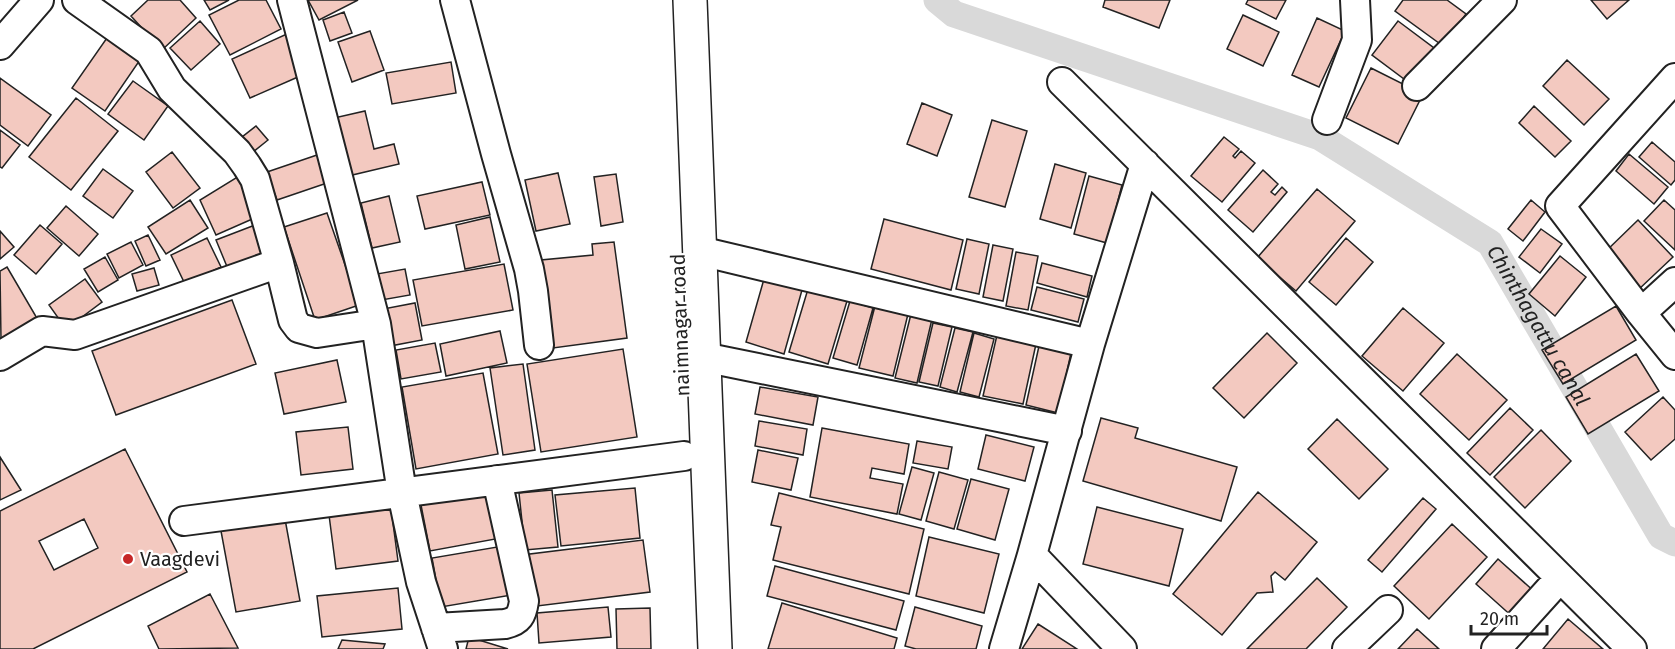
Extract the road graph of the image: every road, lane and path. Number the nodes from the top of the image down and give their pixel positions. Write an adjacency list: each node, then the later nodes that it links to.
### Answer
1 (39, 0): 9 (street)
2 (77, 0): 16 (street)
3 (292, 0): 19 (street)
4 (455, 0): 21 (street)
5 (670, 0): 26 (highway, naimnagar road)
6 (690, 0): 15 (highway)
7 (1355, 0): 13 (street)
8 (1502, 0): 12 (street)
9 (0, 45)
10 (1675, 78): 18 (street)
11 (1062, 82): 14 (street)
12 (1417, 86)
13 (1328, 120)
14 (1145, 164): 20 (street); 31 (street)
15 (700, 251): 20 (street); 24 (highway)
16 (279, 263): 19 (street); 23 (street)
17 (1675, 282): 18 (street)
18 (1641, 313): 22 (street)
19 (376, 324): 28 (street)
20 (1090, 344): 25 (street)
21 (539, 345)
22 (1675, 355)
23 (0, 356)
24 (703, 357): 25 (street); 35 (highway)
25 (1066, 431): 30 (street)
26 (684, 456): 27 (street); 34 (highway, naimnagar road)
27 (497, 480): 28 (street); 33 (street)
28 (402, 492): 29 (street); 33 (street)
29 (184, 520)
30 (1032, 555): 36 (street); 37 (street)
31 (1560, 578): 39 (street); 40 (street)
32 (1388, 610): 38 (street)
33 (439, 638)
34 (693, 649)
35 (715, 649)
36 (1004, 649)
37 (1122, 649)
38 (1347, 649)
39 (1496, 649)
40 (1632, 649)

